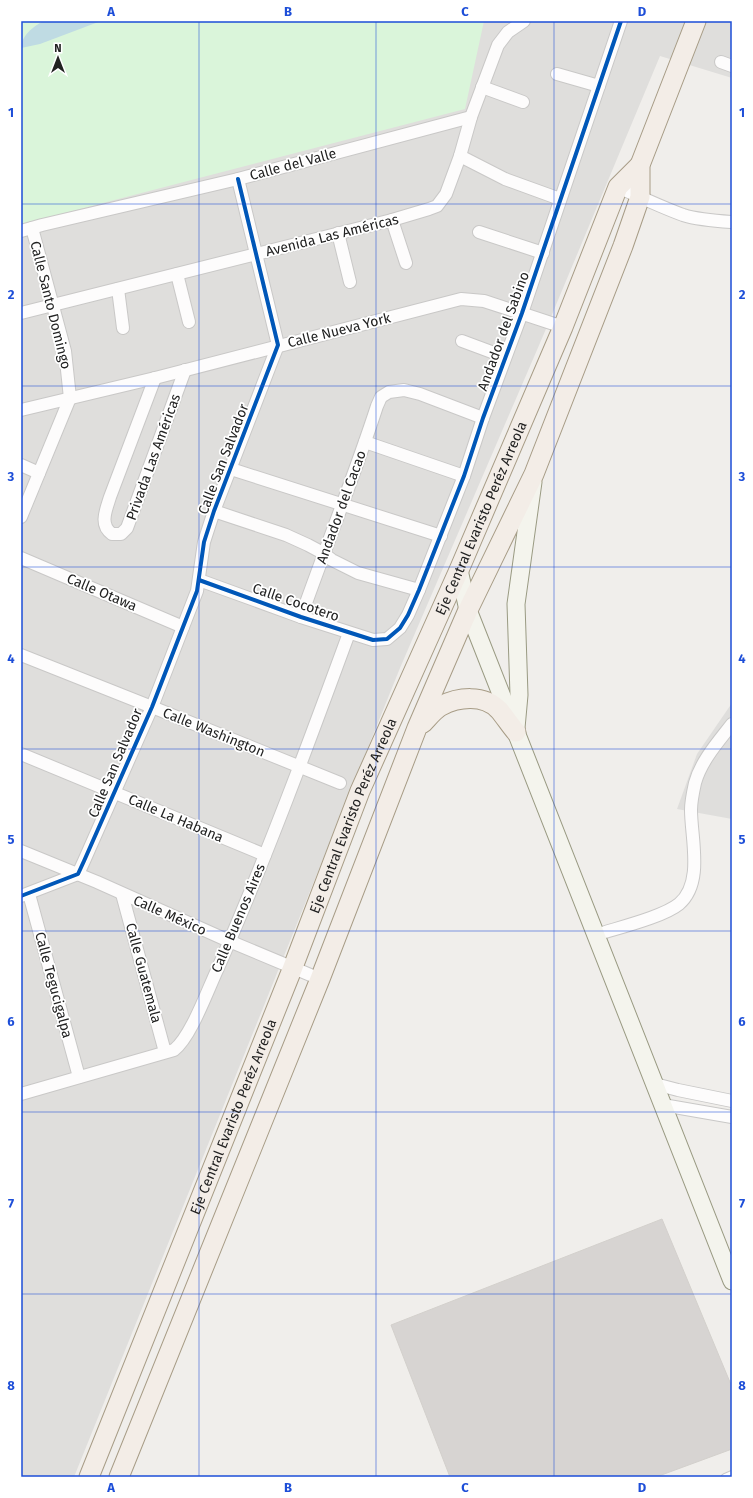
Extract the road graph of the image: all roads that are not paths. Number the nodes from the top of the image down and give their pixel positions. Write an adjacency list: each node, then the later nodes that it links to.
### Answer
1 (524, 21): 6 (street, Avenida Las Américas)
2 (621, 21): 5 (street, Andador del Sabino)
3 (696, 21): 10 (main road, Eje Central Evaristo Peréz Arreola)
4 (557, 74): 5 (street)
5 (599, 86): 14 (street, Andador del Sabino)
6 (482, 87): 7 (street); 8 (street, Avenida Las Américas)
7 (523, 102)
8 (471, 117): 9 (street, Avenida Las Américas); 11 (street, Calle del Valle)
9 (460, 156): 14 (street); 15 (street, Avenida Las Américas)
10 (640, 166): 12 (main road, Eje Central Evaristo Peréz Arreola); 13 (main road, Eje Central Evaristo Peréz Arreola)
11 (238, 179): 17 (street, Calle del Valle); 21 (street)
12 (618, 187): 13 (street); 30 (main road, Eje Central Evaristo Peréz Arreola)
13 (640, 197): 16 (street); 44 (main road, Eje Central Evaristo Peréz Arreola)
14 (560, 199): 20 (street, Andador del Sabino)
15 (392, 220): 19 (street, Avenida Las Américas); 22 (street)
16 (732, 222)
17 (27, 230): 26 (street, Calle Santo Domingo)
18 (479, 232): 20 (street)
19 (338, 233): 21 (street, Avenida Las Américas); 24 (street)
20 (542, 253): 28 (street, Andador del Sabino)
21 (256, 254): 23 (street, Avenida Las Américas); 33 (street)
22 (406, 263)
23 (177, 274): 25 (street, Avenida Las Américas); 29 (street)
24 (350, 282)
25 (118, 289): 26 (street, Avenida Las Américas); 31 (street)
26 (54, 305): 27 (street, Avenida Las Américas); 37 (street, Calle Santo Domingo)
27 (21, 313)
28 (522, 313): 30 (street, Calle Nueva York); 33 (street, Calle Nueva York); 34 (street, Andador del Sabino)
29 (189, 322)
30 (563, 327): 52 (main road, Eje Central Evaristo Peréz Arreola)
31 (123, 328)
32 (462, 341): 34 (street)
33 (278, 345): 35 (street, Calle Nueva York); 42 (street, Calle San Salvador)
34 (506, 357): 39 (street, Andador del Sabino)
35 (185, 370): 36 (street, Calle Nueva York); 36 (street, Privada Las Américas)
36 (155, 378): 37 (street, Calle Nueva York)
37 (70, 398): 38 (street, Calle Nueva York); 43 (street, Calle Santo Domingo)
38 (21, 410)
39 (482, 418): 40 (street, Andador del Cacao); 45 (street, Andador del Sabino)
40 (365, 442): 45 (street); 46 (street, Andador del Cacao)
41 (21, 464): 43 (street)
42 (231, 469): 46 (street); 47 (street, Calle San Salvador)
43 (39, 473): 48 (street, Calle Santo Domingo)
44 (534, 474): 55 (main road, Eje Central Evaristo Peréz Arreola); 64 (main road)
45 (464, 476): 49 (street, Andador del Sabino)
46 (342, 505): 49 (street); 50 (street, Andador del Cacao)
47 (214, 512): 50 (street); 53 (street, Calle San Salvador)
48 (21, 517)
49 (441, 536): 54 (street, Andador del Sabino)
50 (323, 553): 54 (street); 56 (street, Andador del Cacao)
51 (21, 558): 57 (street, Calle Otawa)
52 (459, 570): 55 (main road); 76 (main road, Eje Central Evaristo Peréz Arreola)
53 (199, 580): 56 (street, Calle Cocotero); 57 (street, Calle San Salvador)
54 (419, 590): 59 (street, Andador del Sabino)
55 (468, 610): 63 (main road, Eje Central Evaristo Peréz Arreola); 64 (main road)
56 (301, 616): 58 (street, Calle Cocotero)
57 (183, 627): 61 (street, Calle San Salvador)
58 (349, 633): 59 (street, Calle Cocotero); 66 (street, Calle Buenos Aires)
59 (387, 639)
60 (21, 655): 61 (street, Calle Washington)
61 (152, 707): 66 (street, Calle Washington); 68 (street, Calle San Salvador)
62 (732, 724): 74 (street)
63 (418, 728): 64 (main road); 77 (main road, Eje Central Evaristo Peréz Arreola)
64 (516, 732): 74 (main road)
65 (21, 754): 68 (street, Calle La Habana)
66 (300, 767): 67 (street, Calle Washington); 70 (street, Calle Buenos Aires)
67 (340, 783)
68 (114, 792): 70 (street, Calle La Habana); 71 (street, Calle San Salvador)
69 (21, 851): 71 (street, Calle México)
70 (265, 855): 75 (street, Calle Buenos Aires)
71 (78, 874): 72 (street, Calle México); 73 (street)
72 (122, 894): 75 (street, Calle México); 78 (street, Calle Guatemala)
73 (25, 895): 79 (street, Calle Tegucigalpa)
74 (596, 935): 80 (main road)
75 (229, 941): 76 (street, Calle México); 78 (street, Calle Buenos Aires)
76 (293, 967): 77 (street, Calle México); 85 (main road, Eje Central Evaristo Peréz Arreola)
77 (320, 979): 86 (main road, Eje Central Evaristo Peréz Arreola)
78 (165, 1052): 79 (street, Calle Buenos Aires)
79 (80, 1077): 81 (street, Calle Buenos Aires)
80 (655, 1084): 82 (street); 83 (main road)
81 (21, 1094)
82 (732, 1101)
83 (663, 1104): 84 (street); 87 (main road)
84 (732, 1117)
85 (204, 1189): 86 (main road); 89 (main road, Eje Central Evaristo Peréz Arreola)
86 (230, 1200): 90 (main road, Eje Central Evaristo Peréz Arreola)
87 (732, 1281)
88 (732, 1474): 91 (lane)
89 (89, 1477)
90 (119, 1477)
91 (724, 1477)

